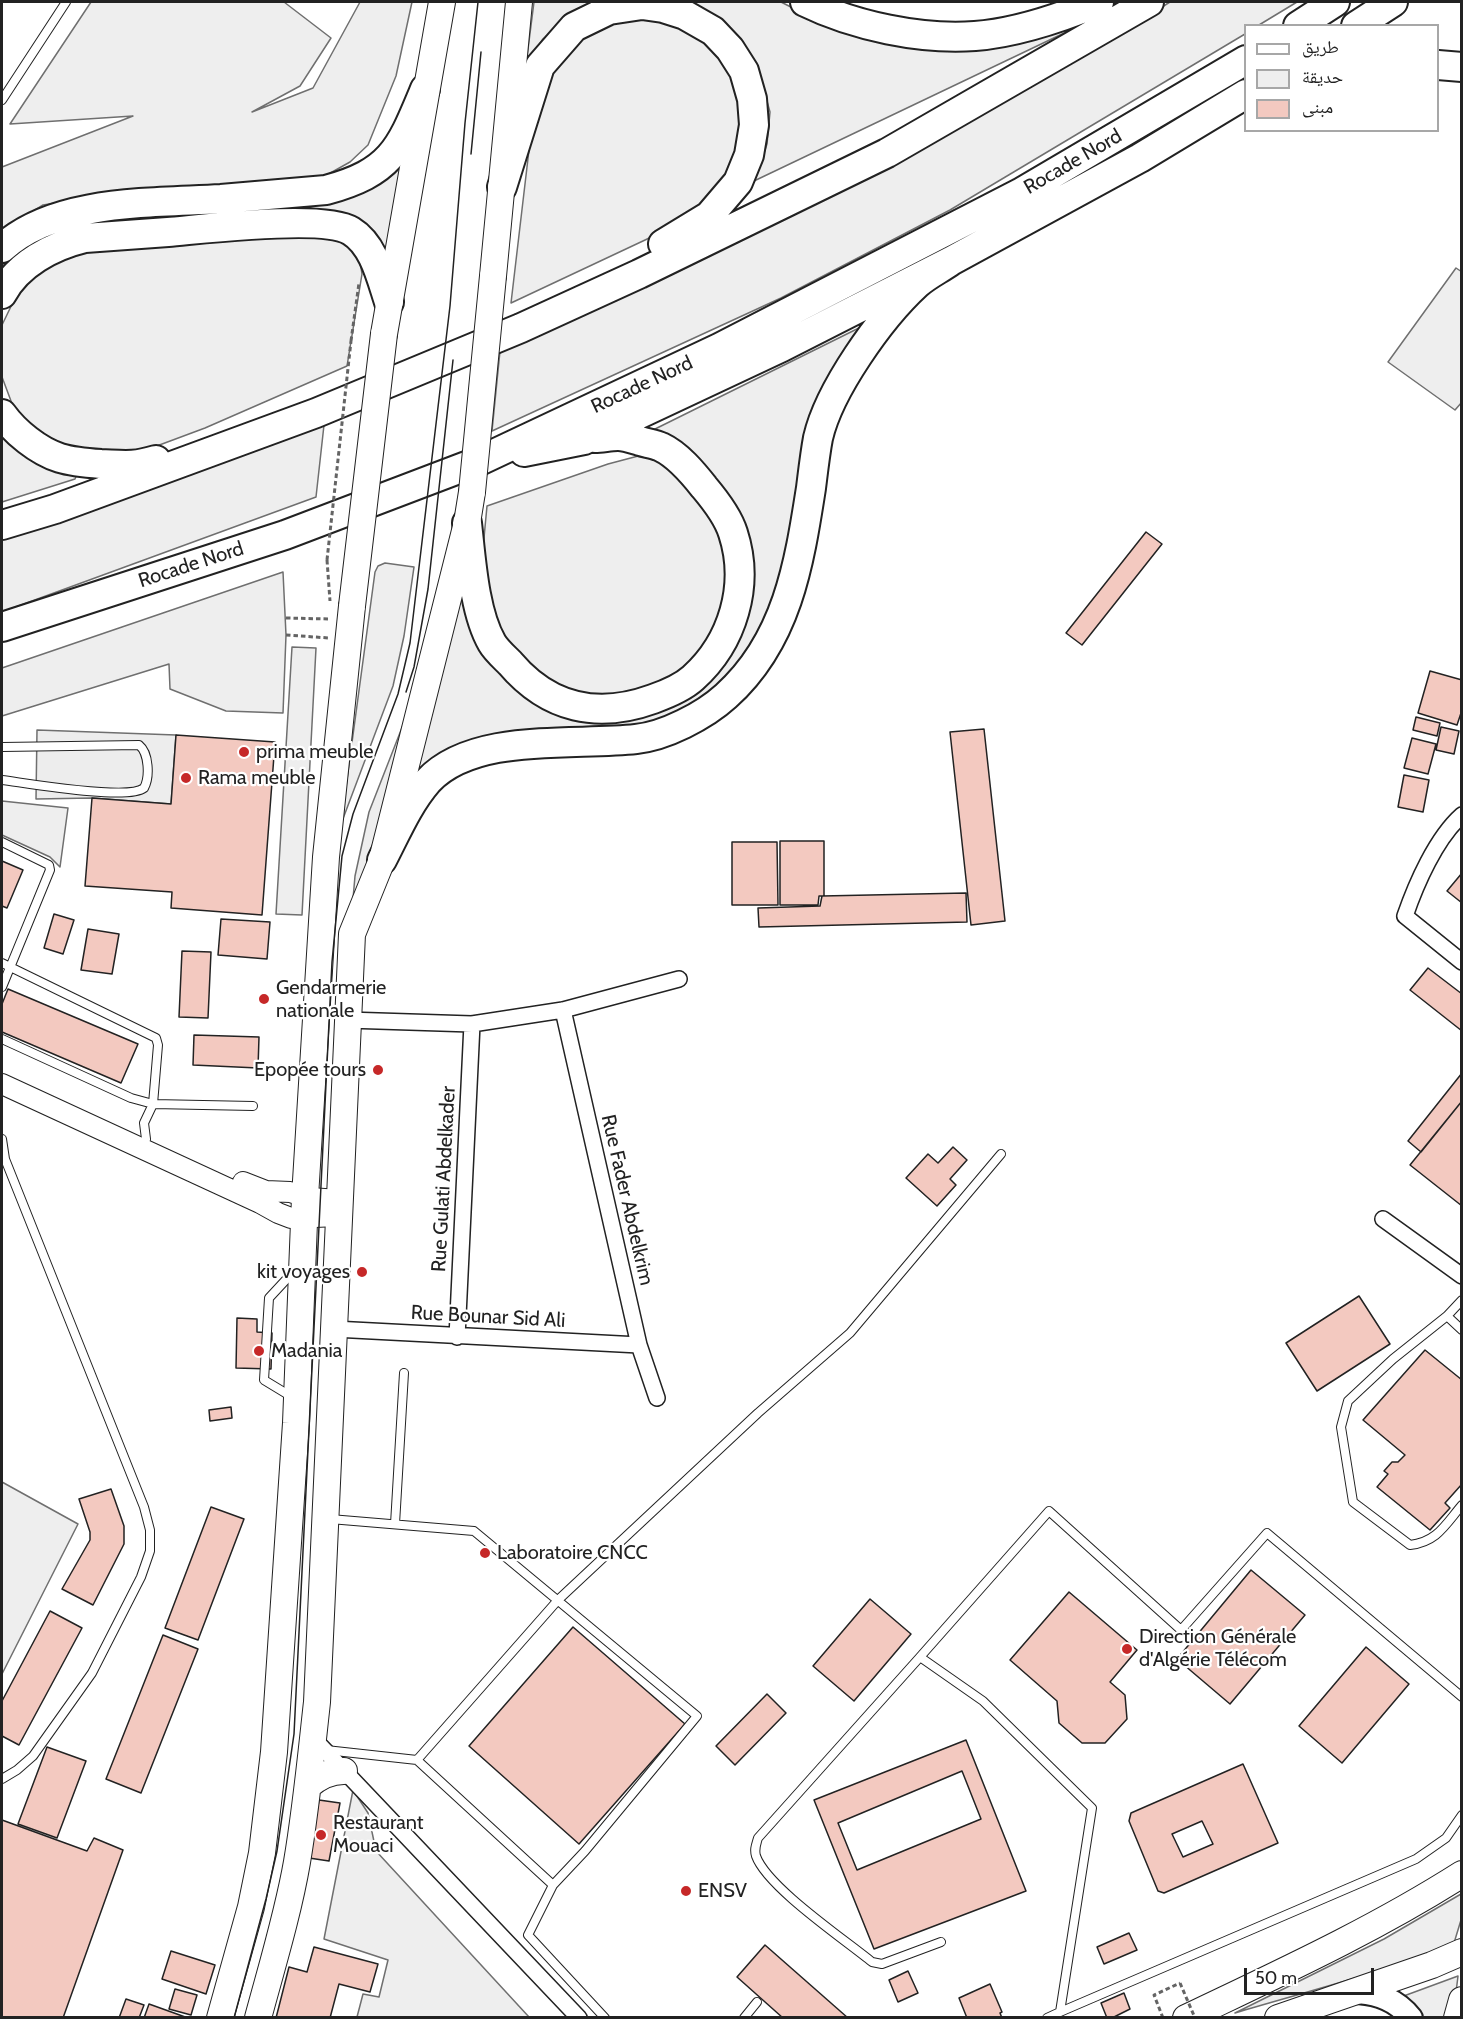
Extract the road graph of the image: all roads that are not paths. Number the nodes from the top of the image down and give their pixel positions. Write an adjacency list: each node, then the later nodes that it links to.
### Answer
1 (66, 2): 16 (lane)
2 (442, 2): 14 (main road)
3 (519, 2): 19 (main road)
4 (805, 2): 5 (highway)
5 (1099, 2)
6 (1149, 2): 24 (highway)
7 (1335, 2): 9 (highway)
8 (1393, 2): 10 (highway)
9 (1301, 24)
10 (1359, 24)
11 (1244, 61): 28 (highway, Rocade Nord)
12 (1439, 65): 13 (highway)
13 (1461, 67)
14 (425, 89): 20 (highway); 23 (main road)
15 (1244, 95): 18 (highway)
16 (2, 100)
17 (1244, 112): 18 (highway)
18 (1140, 158): 21 (highway)
19 (502, 187): 24 (highway); 29 (main road, bridge)
20 (2, 248)
21 (951, 261): 27 (highway); 36 (highway)
22 (2, 294): 23 (highway)
23 (389, 302): 53 (main road, bridge)
24 (521, 328): 25 (highway)
25 (316, 413): 26 (highway); 30 (highway)
26 (2, 414)
27 (584, 440): 28 (highway); 29 (highway)
28 (484, 459): 31 (highway, Rocade Nord)
29 (467, 523): 36 (main road)
30 (2, 525)
31 (2, 627)
32 (2, 747): 33 (lane)
33 (2, 780)
34 (1461, 815): 37 (street)
35 (2, 842): 39 (lane)
36 (382, 860): 43 (main road)
37 (1461, 962)
38 (2, 963): 39 (lane)
39 (10, 967): 41 (lane); 48 (lane)
40 (679, 979): 42 (street)
41 (2, 987)
42 (563, 1010): 44 (street); 62 (street, Rue Fader Abdelkrim)
43 (347, 1020): 44 (street); 54 (main road)
44 (472, 1024): 61 (street, Rue Gulati Abdelkader)
45 (2, 1039): 48 (lane)
46 (2, 1074): 51 (street)
47 (2, 1084): 53 (street)
48 (153, 1104): 49 (lane); 51 (lane)
49 (253, 1106)
50 (2, 1139): 74 (lane)
51 (146, 1139): 53 (street)
52 (1001, 1154): 68 (lane)
53 (304, 1207): 54 (street); 85 (main road)
54 (339, 1208): 59 (main road)
55 (1383, 1219): 56 (street)
56 (1461, 1276)
57 (1461, 1300): 58 (lane)
58 (1447, 1316): 60 (lane); 65 (lane)
59 (334, 1329): 61 (street, Rue Bounar Sid Ali); 66 (main road)
60 (1461, 1330)
61 (457, 1337): 62 (street, Rue Bounar Sid Ali)
62 (639, 1346): 64 (street, Rue Fader Abdelkrim)
63 (404, 1373): 67 (lane)
64 (657, 1398)
65 (1461, 1505)
66 (325, 1519): 67 (lane); 71 (main road)
67 (395, 1524): 68 (lane)
68 (558, 1600): 72 (lane); 78 (lane)
69 (920, 1657): 70 (lane); 79 (lane); 84 (lane)
70 (1461, 1697)
71 (319, 1744): 72 (lane); 73 (street); 75 (main road)
72 (417, 1760): 78 (lane)
73 (344, 1771): 75 (main road); 87 (street)
74 (2, 1779)
75 (309, 1786): 86 (main road)
76 (1461, 1815): 84 (lane)
77 (1461, 1874): 91 (main road)
78 (553, 1885): 88 (lane)
79 (940, 1942)
80 (1461, 1952): 81 (main road)
81 (1352, 1992): 92 (main road); 93 (main road)
82 (1461, 2000): 94 (main road)
83 (757, 2002): 89 (lane)
84 (1060, 2012): 90 (lane)
85 (220, 2018)
86 (258, 2018)
87 (579, 2018)
88 (605, 2018)
89 (744, 2018)
90 (1047, 2018)
91 (1186, 2018)
92 (1278, 2018)
93 (1411, 2018)
94 (1457, 2018)

